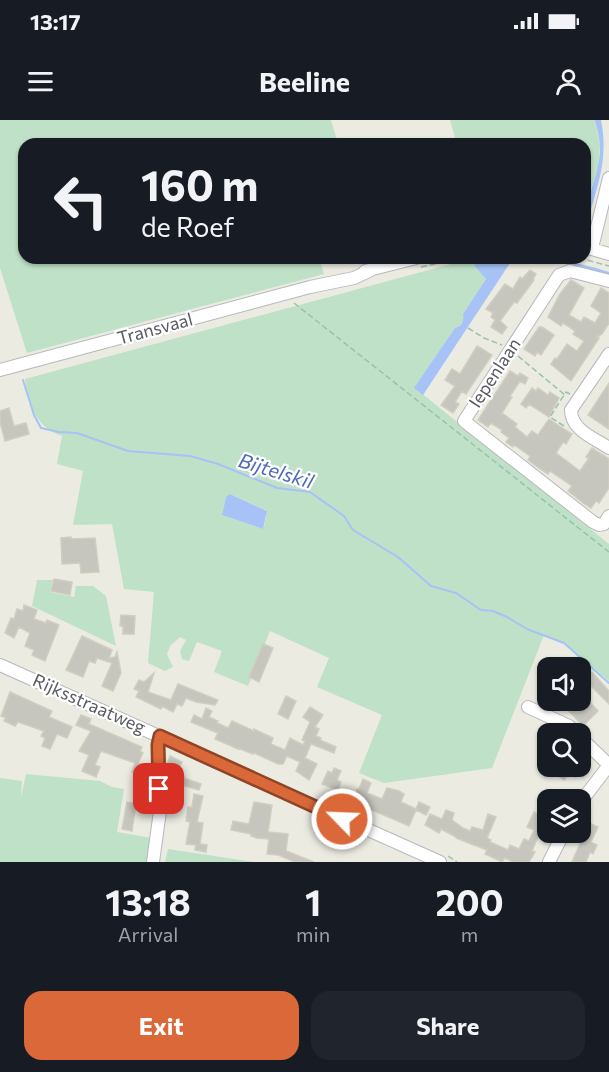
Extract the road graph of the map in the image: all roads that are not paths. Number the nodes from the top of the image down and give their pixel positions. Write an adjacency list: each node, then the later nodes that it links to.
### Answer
1 (609, 178): 2 (street)
2 (591, 238)
3 (591, 249): 4 (street)
4 (609, 254)
5 (394, 264): 8 (street, Transvaal)
6 (609, 281): 10 (street, Iepenlaan)
7 (609, 354): 9 (street)
8 (0, 370)
9 (609, 448)
10 (609, 516)
11 (0, 665): 14 (street, Rijksstraatweg)
12 (528, 706): 13 (street)
13 (564, 723)
14 (160, 736): 19 (street, Rijksstraatweg); 20 (street)
15 (591, 748): 16 (street)
16 (609, 765): 17 (street)
17 (591, 789)
18 (558, 843): 22 (street)
19 (414, 857): 21 (street, Rijksstraatweg)
20 (153, 862)
21 (440, 862)
22 (549, 862)

